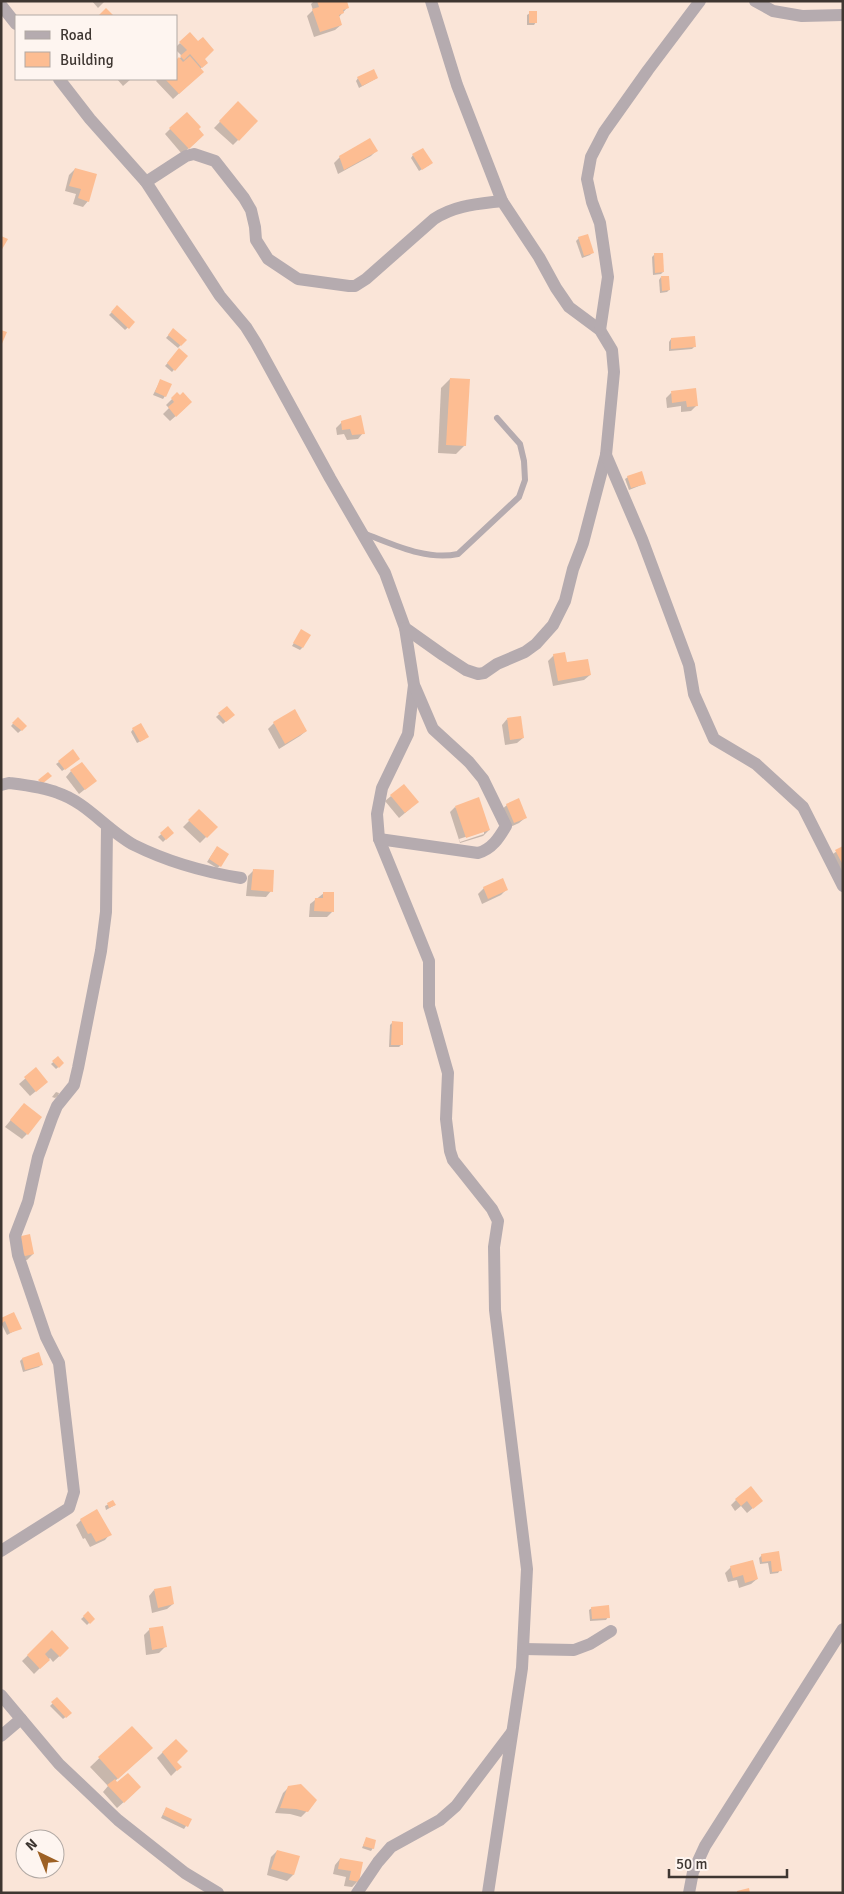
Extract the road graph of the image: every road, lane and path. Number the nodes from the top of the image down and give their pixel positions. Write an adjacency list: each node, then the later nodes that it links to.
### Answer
1 (431, 1): 9 (street)
2 (700, 1): 10 (street)
3 (755, 1): 5 (street)
4 (1, 5): 6 (street)
5 (843, 15)
6 (15, 23)
7 (60, 80): 8 (street)
8 (146, 182): 9 (street); 13 (street)
9 (502, 202): 10 (street)
10 (600, 330): 12 (street)
11 (497, 418): 13 (lane)
12 (606, 455): 14 (street); 20 (street)
13 (362, 533): 14 (street)
14 (405, 628): 15 (street)
15 (414, 684): 18 (street); 18 (street)
16 (1, 785): 17 (street)
17 (107, 827): 19 (street); 21 (street)
18 (380, 839): 24 (street)
19 (241, 878)
20 (843, 886)
21 (1, 1551)
22 (843, 1628): 32 (street)
23 (611, 1631): 24 (street)
24 (524, 1649): 27 (street)
25 (1, 1695): 26 (street)
26 (21, 1719): 28 (street); 29 (street)
27 (514, 1729): 30 (street); 31 (street)
28 (1, 1736)
29 (218, 1893)
30 (357, 1893)
31 (488, 1893)
32 (690, 1893)

